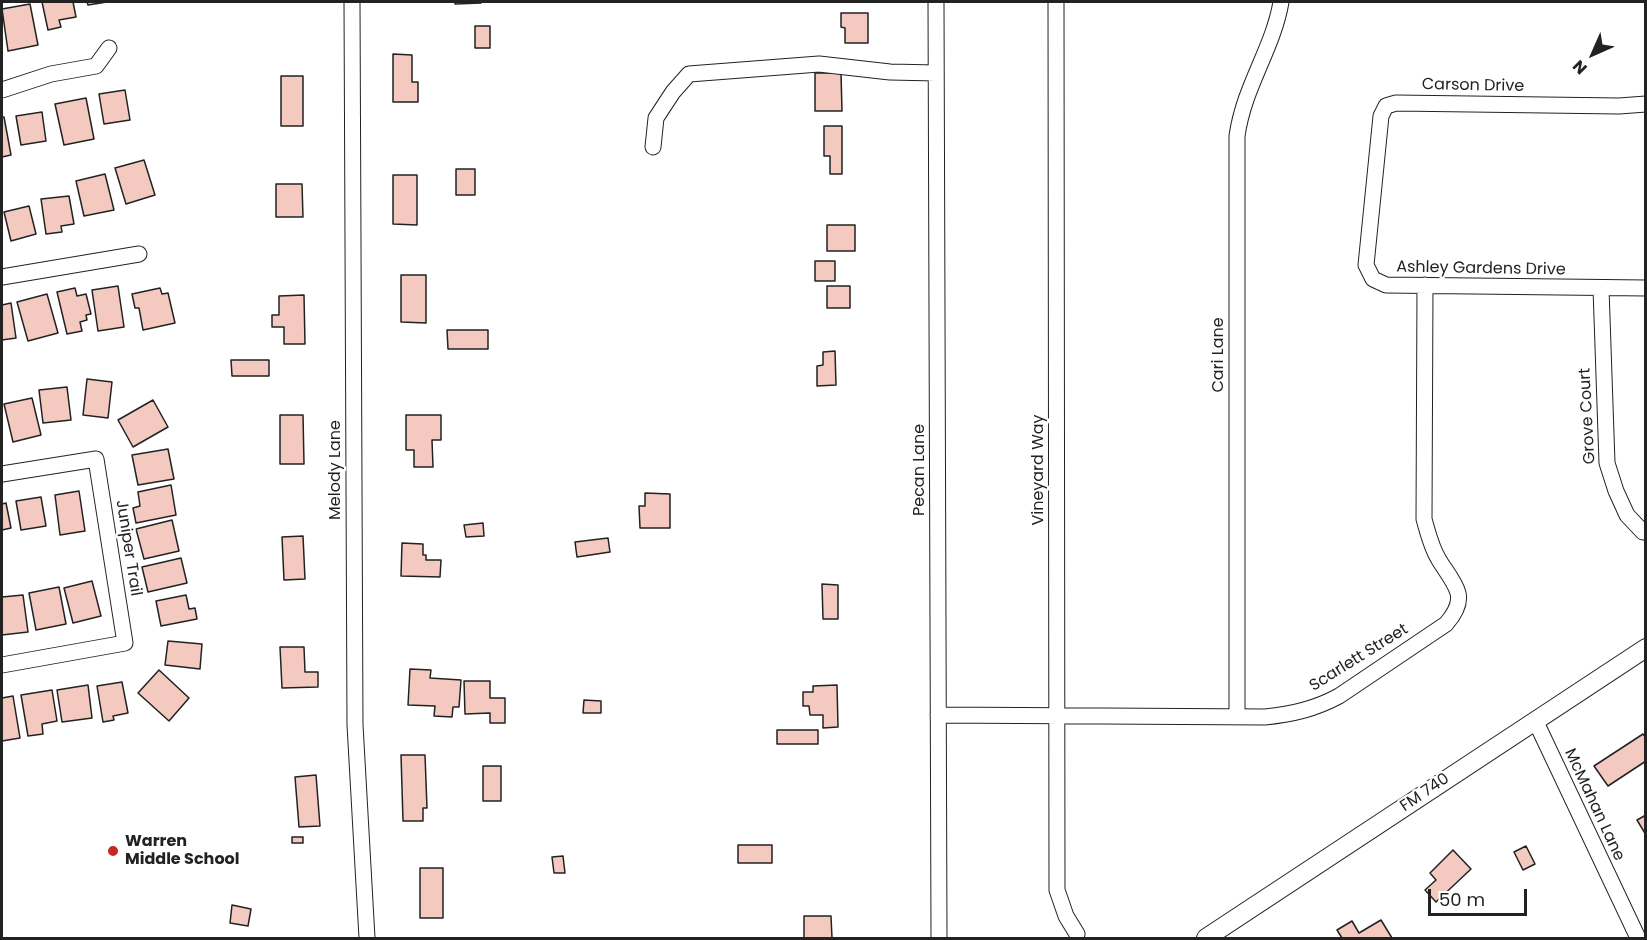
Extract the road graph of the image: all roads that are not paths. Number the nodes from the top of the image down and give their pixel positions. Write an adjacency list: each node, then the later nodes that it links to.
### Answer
1 (352, 2): 25 (street, Melody Lane)
2 (936, 2): 6 (street, Pecan Lane)
3 (1056, 2): 21 (street, Vineyard Way)
4 (1281, 2): 22 (street, Cari Lane)
5 (109, 48): 7 (street)
6 (936, 74): 9 (street); 20 (street, Pecan Lane)
7 (2, 90)
8 (1646, 104): 10 (street, Carson Drive)
9 (653, 147)
10 (1374, 191): 13 (street, Ashley Gardens Drive)
11 (139, 254): 12 (street)
12 (2, 277)
13 (1425, 285): 14 (street, Ashley Gardens Drive); 22 (street, Scarlett Street)
14 (1601, 288): 15 (street, Ashley Gardens Drive); 17 (street, Grove Court)
15 (1646, 288)
16 (2, 474): 19 (street, Juniper Trail)
17 (1643, 532)
18 (1646, 648): 23 (main road, FM 740 / FM 740)
19 (2, 665)
20 (938, 715): 21 (street, Scarlett Street); 26 (street, Pecan Lane)
21 (1057, 715): 22 (street, Scarlett Street); 24 (street, Vineyard Way)
22 (1237, 717)
23 (1534, 720): 27 (main road, FM 740 / FM 740); 28 (street, McMahan Lane)
24 (1077, 934)
25 (367, 939)
26 (939, 939)
27 (1206, 939)
28 (1638, 939)

